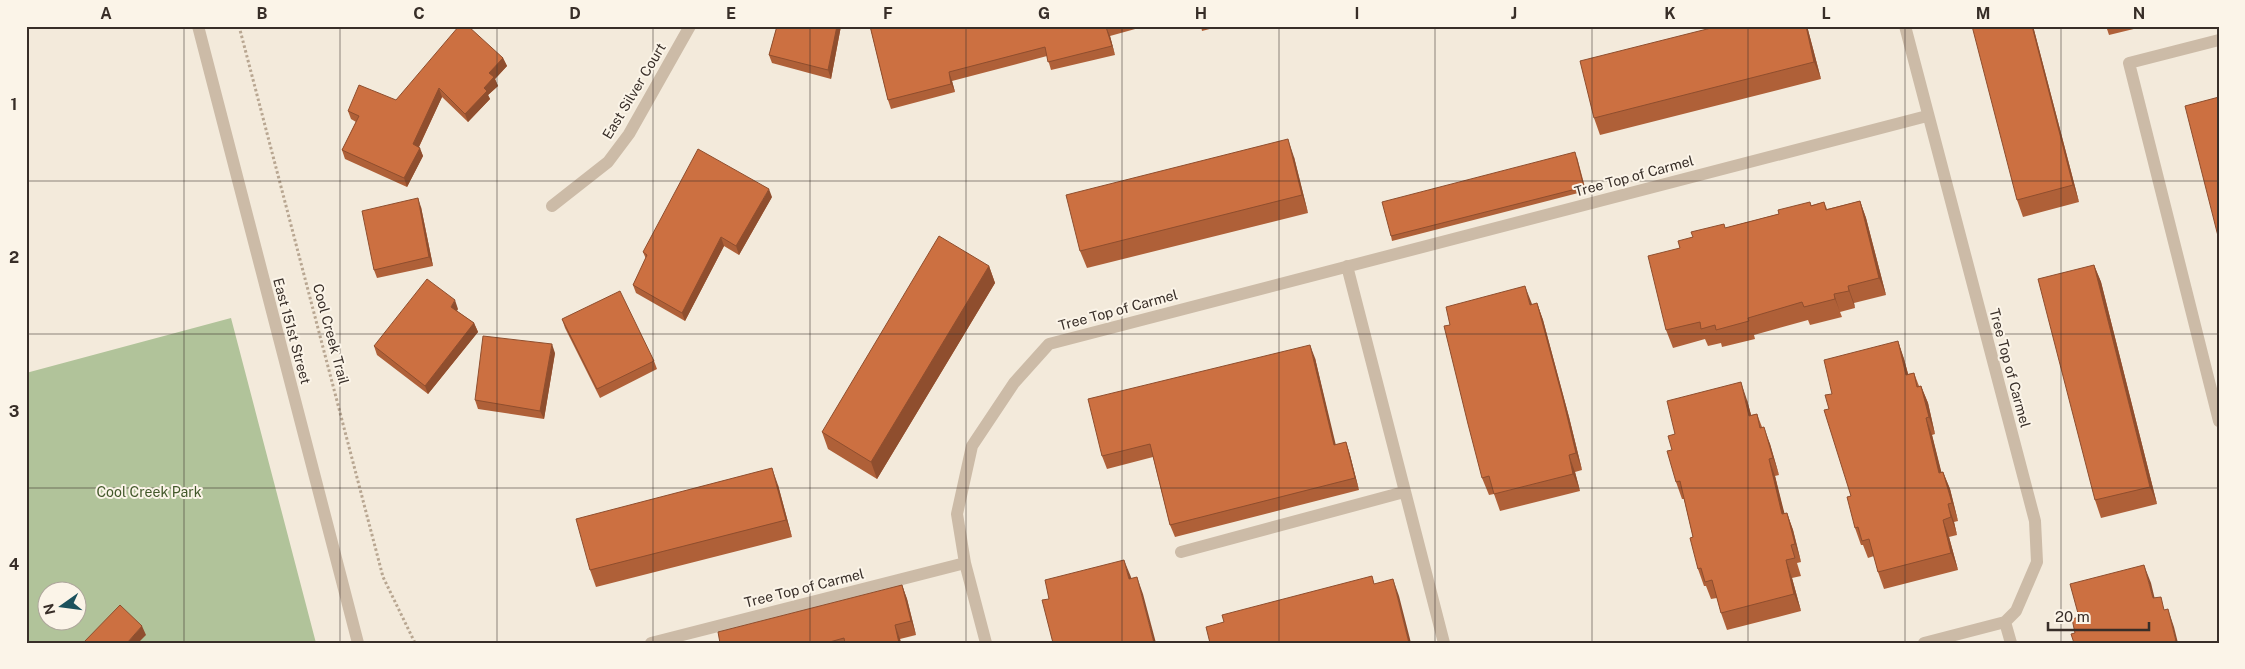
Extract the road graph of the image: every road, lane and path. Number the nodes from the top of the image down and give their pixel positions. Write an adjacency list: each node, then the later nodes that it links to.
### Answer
1 (198, 26): 15 (street, East 151st Street)
2 (239, 26): 16 (path, Cool Creek Trail)
3 (690, 26): 7 (street, East Silver Court)
4 (1905, 26): 6 (street, Tree Top of Carmel)
5 (2219, 40): 9 (street)
6 (1927, 116): 8 (street, Tree Top of Carmel); 13 (street, Tree Top of Carmel)
7 (552, 206)
8 (1348, 266): 10 (street); 12 (street, Tree Top of Carmel)
9 (2219, 421)
10 (1404, 492): 11 (street); 18 (street)
11 (1181, 552)
12 (965, 563): 14 (street, Tree Top of Carmel); 17 (street, Tree Top of Carmel)
13 (2005, 622): 19 (street); 20 (street)
14 (657, 642)
15 (358, 643)
16 (415, 643)
17 (986, 643)
18 (1444, 643)
19 (1924, 643)
20 (2011, 643)

